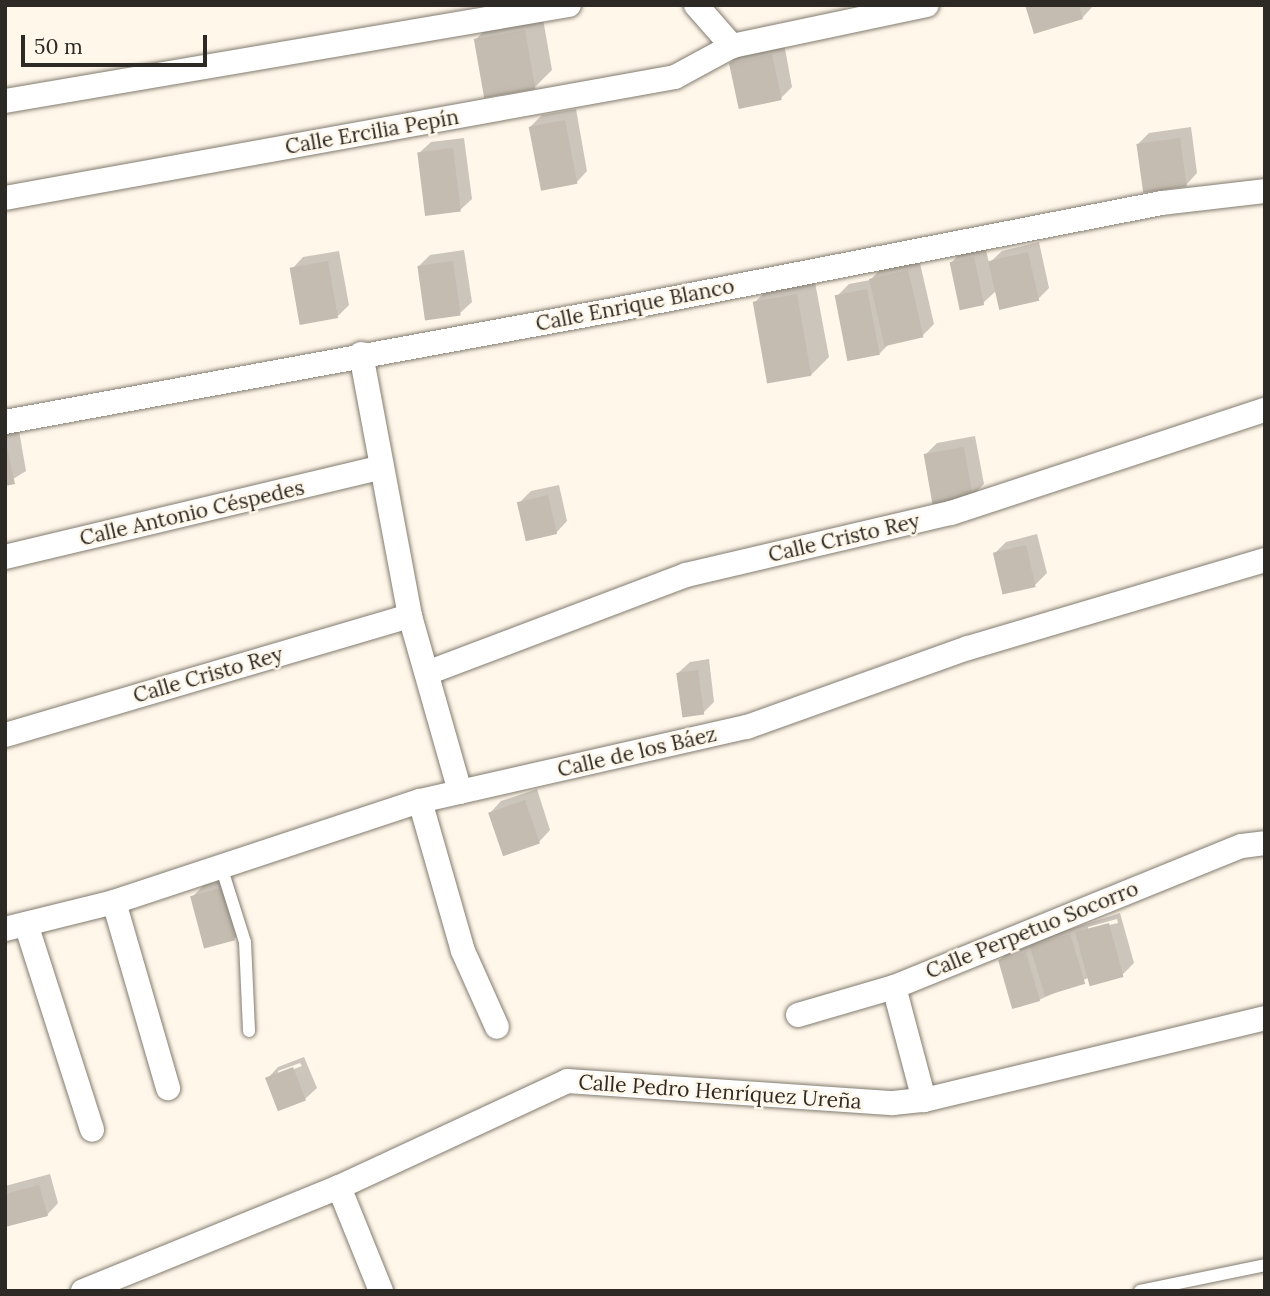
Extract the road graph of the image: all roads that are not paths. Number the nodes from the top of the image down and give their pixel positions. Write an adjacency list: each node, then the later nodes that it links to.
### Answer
1 (569, 5): 5 (street)
2 (696, 5): 4 (street)
3 (927, 5): 4 (street, Calle Ercilia Pepín)
4 (732, 47): 7 (street, Calle Ercilia Pepín)
5 (5, 101)
6 (1265, 191): 8 (street, Calle Enrique Blanco)
7 (5, 198)
8 (361, 354): 10 (street, Calle Enrique Blanco); 11 (street)
9 (1265, 410): 15 (street, Calle Cristo Rey)
10 (5, 422)
11 (379, 468): 12 (street, Calle Antonio Céspedes); 14 (street)
12 (5, 557)
13 (1265, 561): 17 (street, Calle de los Báez)
14 (410, 616): 15 (street); 16 (street, Calle Cristo Rey)
15 (427, 673): 17 (street)
16 (5, 735)
17 (460, 792): 18 (street, Calle de los Báez)
18 (420, 801): 20 (street, Calle de los Báez); 26 (street)
19 (1265, 843): 23 (street, Calle Perpetuo Socorro)
20 (221, 866): 21 (street, Calle de los Báez); 27 (lane)
21 (114, 902): 22 (street, Calle de los Báez); 28 (street)
22 (16, 926): 30 (street)
23 (894, 987): 24 (street, Calle Perpetuo Socorro); 29 (street)
24 (799, 1015)
25 (1265, 1018): 29 (street, Calle Pedro Henríquez Ureña)
26 (497, 1027)
27 (249, 1031)
28 (168, 1088)
29 (924, 1100): 31 (street, Calle Pedro Henríquez Ureña)
30 (92, 1130)
31 (339, 1188): 33 (street, Calle Pedro Henríquez Ureña); 34 (street)
32 (1265, 1265): 35 (lane)
33 (83, 1291)
34 (381, 1291)
35 (1140, 1291)

